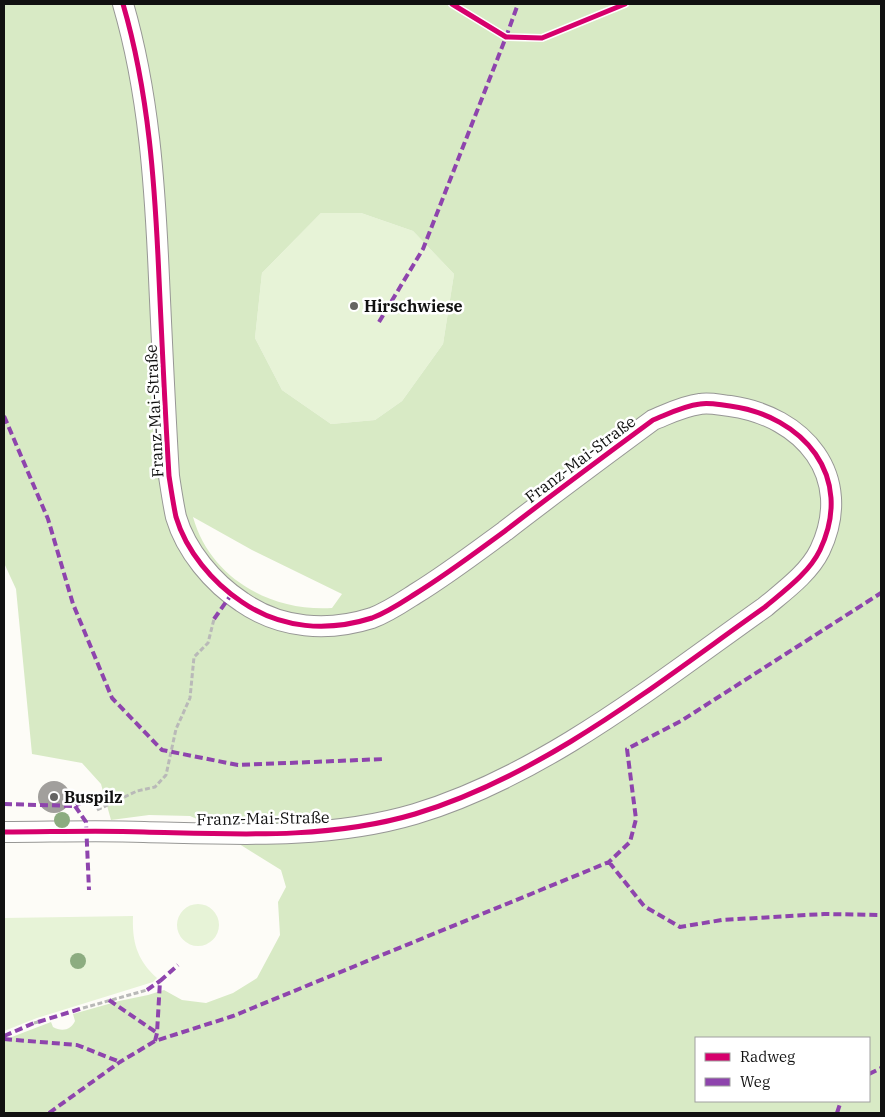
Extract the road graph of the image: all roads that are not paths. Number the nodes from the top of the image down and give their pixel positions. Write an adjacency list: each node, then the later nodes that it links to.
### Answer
1 (123, 4): 2 (street, Franz-Mai-Straße)
2 (4, 832)

